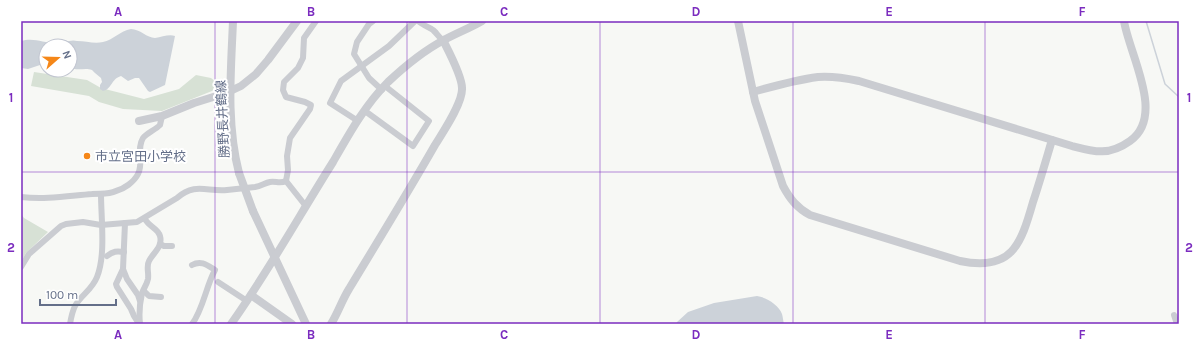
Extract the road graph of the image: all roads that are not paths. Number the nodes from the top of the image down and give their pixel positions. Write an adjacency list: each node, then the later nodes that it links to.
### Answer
1 (233, 21): 13 (street, 勝野長井鶴線)
2 (297, 21): 13 (street)
3 (316, 21): 20 (street)
4 (373, 21): 11 (street)
5 (415, 21): 11 (street)
6 (418, 21): 10 (street)
7 (482, 21): 10 (street)
8 (738, 21): 14 (street)
9 (1124, 21): 19 (street)
10 (443, 40): 12 (street); 46 (street)
11 (361, 67): 12 (street); 18 (street)
12 (383, 88): 15 (street); 15 (street)
13 (231, 91): 16 (street); 31 (street, 勝野長井鶴線, bridge)
14 (753, 92): 19 (street); 19 (street)
15 (365, 111): 18 (street)
16 (162, 116): 17 (street); 21 (street)
17 (138, 121)
18 (358, 121): 23 (street)
19 (1052, 140)
20 (286, 181): 23 (street); 24 (street)
21 (101, 194): 22 (street); 26 (street)
22 (21, 197)
23 (305, 205): 31 (street)
24 (145, 219): 25 (street); 27 (street)
25 (125, 224): 26 (street); 29 (street)
26 (101, 225): 33 (street); 40 (street)
27 (160, 244): 28 (street); 38 (street)
28 (172, 246)
29 (124, 252): 30 (street); 34 (street)
30 (107, 256)
31 (275, 256): 37 (street); 45 (street, 勝野長井鶴線)
32 (192, 265): 42 (street)
33 (21, 266)
34 (123, 269): 38 (street); 41 (street)
35 (218, 282): 37 (street)
36 (161, 297): 38 (street)
37 (249, 298): 43 (street); 44 (street)
38 (141, 305): 41 (street)
39 (1174, 315): 47 (street)
40 (70, 324)
41 (140, 324)
42 (192, 324)
43 (231, 324)
44 (292, 324)
45 (306, 324)
46 (330, 324)
47 (1177, 324)

